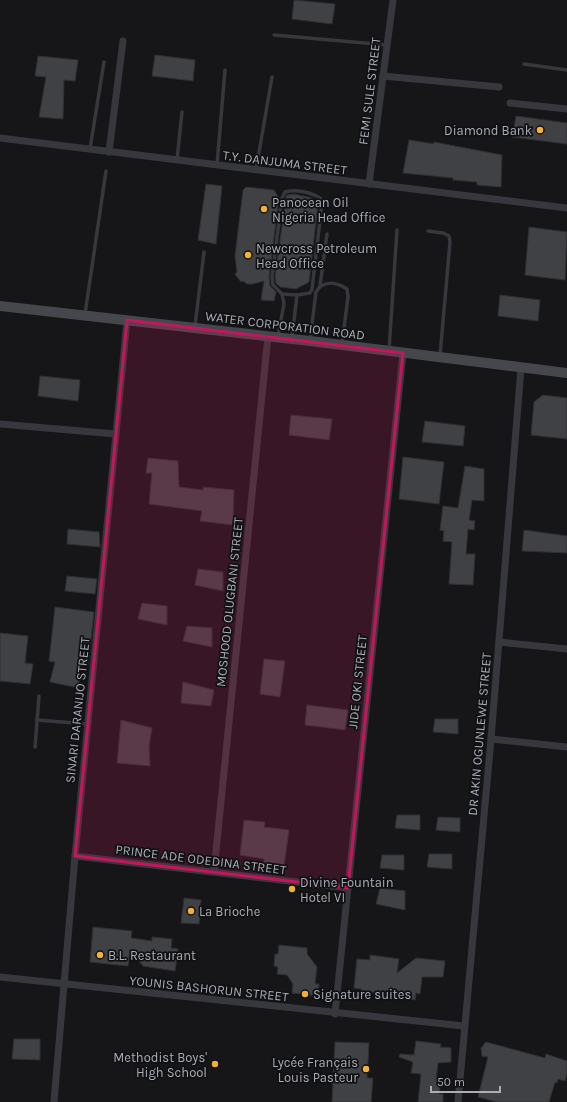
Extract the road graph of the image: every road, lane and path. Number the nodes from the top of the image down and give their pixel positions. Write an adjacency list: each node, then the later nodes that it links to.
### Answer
1 (393, 0): 4 (street, FEMI SULE STREET)
2 (274, 34): 4 (lane)
3 (123, 41): 17 (street)
4 (387, 45): 9 (street, FEMI SULE STREET)
5 (104, 62): 16 (lane)
6 (524, 64): 8 (lane)
7 (225, 70): 19 (lane)
8 (567, 70)
9 (383, 76): 11 (street); 22 (street, FEMI SULE STREET)
10 (272, 77): 20 (lane)
11 (499, 87)
12 (510, 103): 13 (street)
13 (567, 109)
14 (182, 112): 18 (lane)
15 (0, 138): 16 (street, T.Y. DANJUMA STREET)
16 (90, 149): 17 (street, T.Y. DANJUMA STREET)
17 (110, 152): 18 (street, T.Y. DANJUMA STREET)
18 (177, 160): 19 (street, T.Y. DANJUMA STREET)
19 (217, 165): 20 (street, T.Y. DANJUMA STREET)
20 (256, 170): 22 (street, T.Y. DANJUMA STREET)
21 (106, 171): 32 (lane)
22 (369, 184): 23 (street, T.Y. DANJUMA STREET)
23 (567, 208)
24 (397, 230): 39 (lane)
25 (428, 231): 41 (lane)
26 (327, 234): 28 (lane)
27 (204, 252): 34 (lane)
28 (320, 286): 37 (lane); 38 (lane)
29 (282, 294): 30 (lane); 30 (lane); 35 (lane)
30 (297, 295): 36 (lane)
31 (0, 306): 32 (street, WATER CORPORATION ROAD)
32 (85, 315): 33 (street, WATER CORPORATION ROAD)
33 (127, 320): 34 (street, WATER CORPORATION ROAD); 45 (street, SINARI DARANIJO STREET)
34 (195, 327): 35 (street, WATER CORPORATION ROAD)
35 (273, 336): 36 (street, WATER CORPORATION ROAD); 55 (street, MOSHOOD OLUGBANI STREET)
36 (292, 339): 37 (street, WATER CORPORATION ROAD)
37 (310, 341): 38 (street, WATER CORPORATION ROAD)
38 (342, 345): 39 (street, WATER CORPORATION ROAD)
39 (389, 351): 40 (street, WATER CORPORATION ROAD)
40 (403, 353): 41 (street, WATER CORPORATION ROAD); 56 (street, JIDE OKI STREET)
41 (440, 357): 42 (street, WATER CORPORATION ROAD)
42 (521, 368): 43 (street, WATER CORPORATION ROAD); 46 (street, DR AKIN OGUNLEWE STREET)
43 (567, 373)
44 (0, 424): 45 (street)
45 (116, 434): 50 (street, SINARI DARANIJO STREET)
46 (499, 642): 47 (street); 51 (street, DR AKIN OGUNLEWE STREET)
47 (567, 649)
48 (39, 696): 49 (lane)
49 (37, 720): 50 (lane); 53 (lane)
50 (88, 724): 54 (street, SINARI DARANIJO STREET)
51 (491, 739): 52 (street); 60 (street, DR AKIN OGUNLEWE STREET)
52 (567, 746)
53 (34, 747)
54 (75, 856): 55 (street, PRINCE ADE ODEDINA STREET); 58 (street, SINARI DARANIJO STREET)
55 (214, 872): 56 (street, PRINCE ADE ODEDINA STREET)
56 (348, 888): 59 (street, JIDE OKI STREET)
57 (0, 977): 58 (street, YOUNIS BASHORUN STREET)
58 (63, 984): 59 (street, YOUNIS BASHORUN STREET); 61 (street, SINARI DARANIJO STREET)
59 (335, 1014): 60 (street, YOUNIS BASHORUN STREET)
60 (464, 1026): 62 (street, DR AKIN OGUNLEWE STREET)
61 (54, 1102)
62 (458, 1102)

